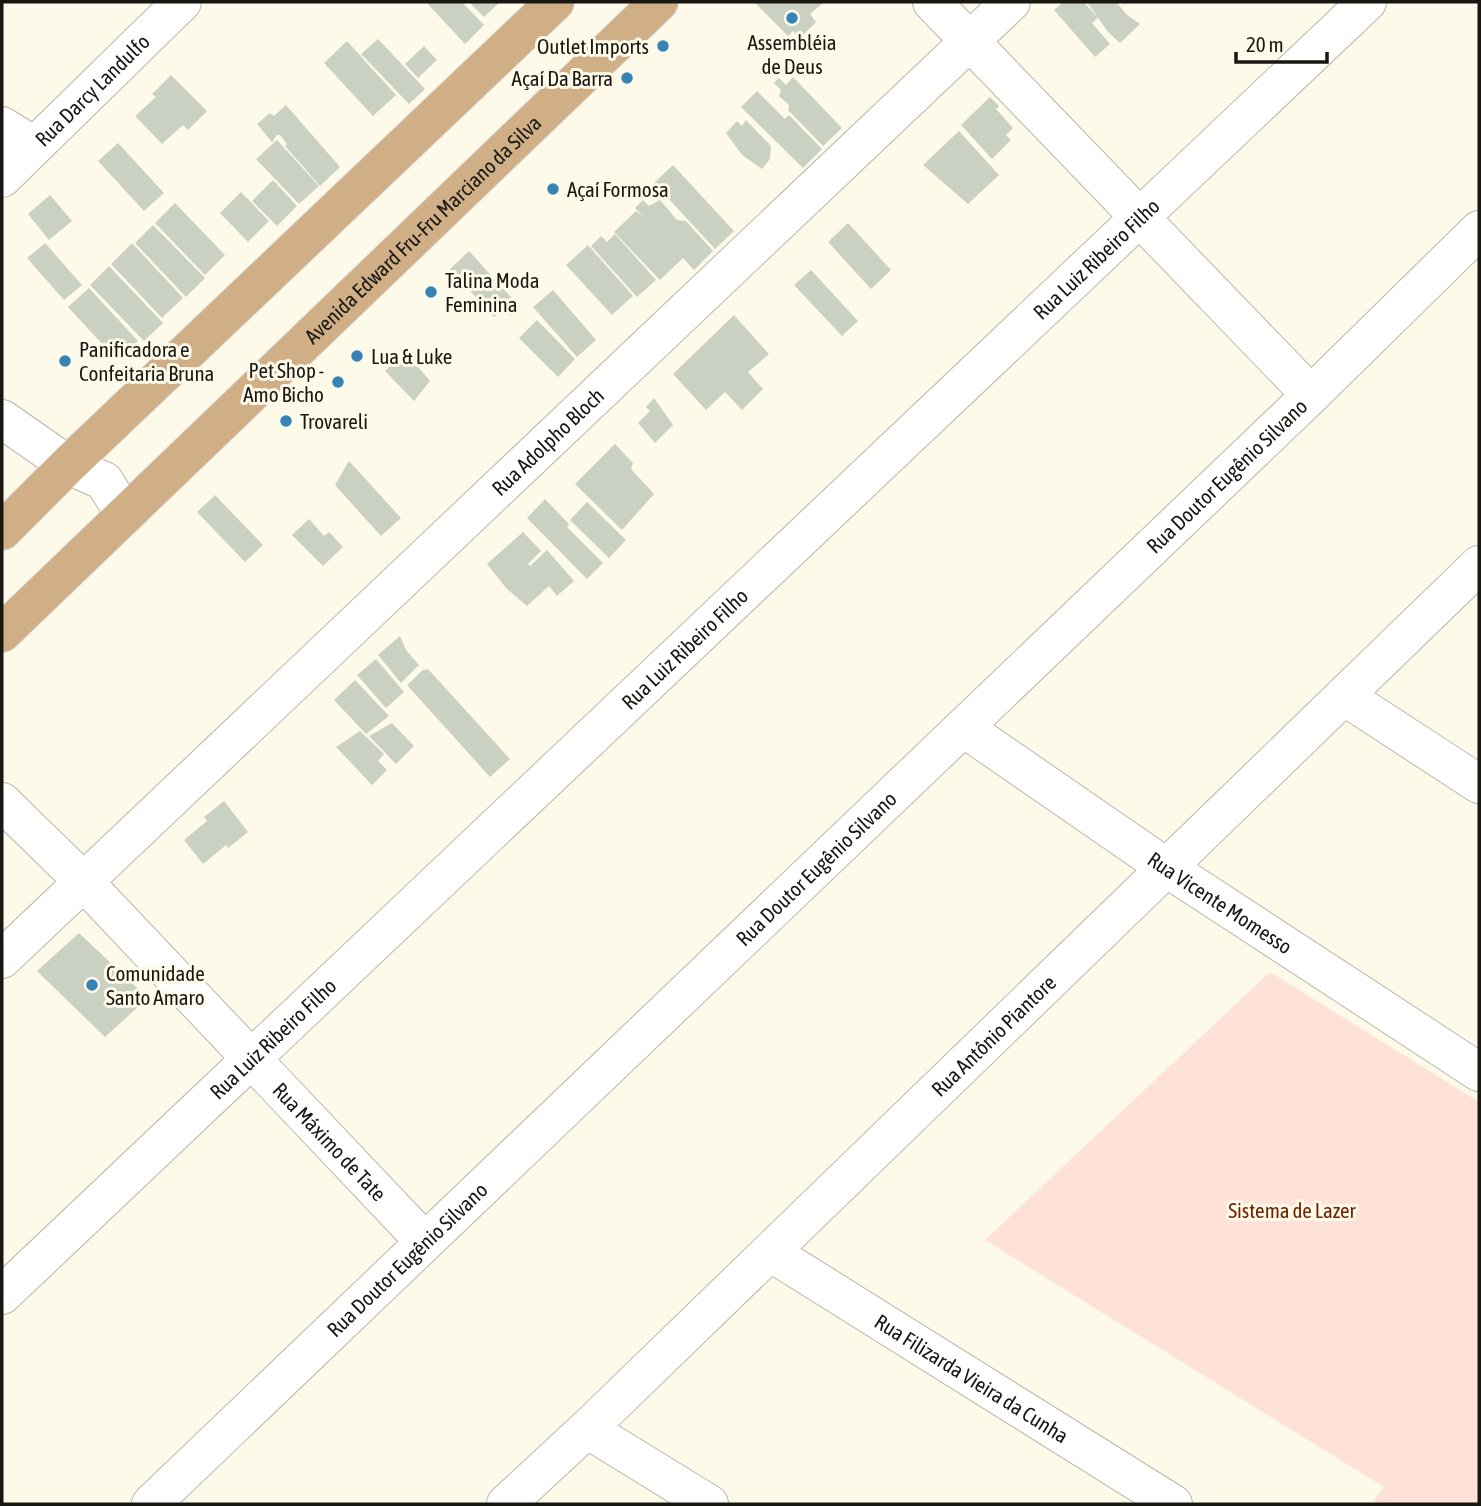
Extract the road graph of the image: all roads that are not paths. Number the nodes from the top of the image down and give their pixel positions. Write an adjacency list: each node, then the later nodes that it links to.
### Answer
1 (182, 2): 9 (street, Rua Darcy Landulfo)
2 (555, 2): 15 (main road)
3 (659, 2): 16 (main road, Avenida Edward Fru-Fru Marciano da Silva)
4 (932, 2): 7 (street)
5 (1012, 2): 7 (street, Rua Adolpho Bloch)
6 (1367, 2): 11 (street, Rua Luiz Ribeiro Filho)
7 (970, 41): 11 (street); 25 (street, Rua Adolpho Bloch)
8 (2, 126): 9 (street)
9 (34, 146): 10 (street, Rua Darcy Landulfo)
10 (2, 178)
11 (1140, 217): 13 (street); 27 (street, Rua Luiz Ribeiro Filho)
12 (1479, 230): 13 (street, Rua Doutor Eugênio Silvano)
13 (1311, 395): 21 (street, Rua Doutor Eugênio Silvano)
14 (2, 419): 15 (street)
15 (68, 465): 16 (street); 17 (main road)
16 (125, 515): 19 (main road, Avenida Edward Fru-Fru Marciano da Silva)
17 (2, 531)
18 (1479, 565): 20 (street, Rua Antônio Piantore)
19 (2, 634)
20 (1344, 696): 22 (street); 24 (street, Rua Antônio Piantore)
21 (964, 728): 24 (street, Rua Vicente Momesso); 29 (street, Rua Doutor Eugênio Silvano)
22 (1479, 783)
23 (2, 802): 25 (street, Rua Máximo de Tate)
24 (1167, 868): 28 (street, Rua Vicente Momesso); 30 (street, Rua Antônio Piantore)
25 (83, 881): 26 (street, Rua Adolpho Bloch); 27 (street, Rua Máximo de Tate)
26 (2, 959)
27 (251, 1059): 29 (street, Rua Máximo de Tate); 31 (street, Rua Luiz Ribeiro Filho)
28 (1479, 1072)
29 (425, 1242): 33 (street, Rua Doutor Eugênio Silvano)
30 (770, 1252): 32 (street, Rua Antônio Piantore); 36 (street, Rua Filizarda Vieira da Cunha)
31 (2, 1295)
32 (587, 1429): 34 (street, Rua Antônio Piantore); 35 (street)
33 (151, 1504)
34 (506, 1504)
35 (709, 1504)
36 (1172, 1504)

